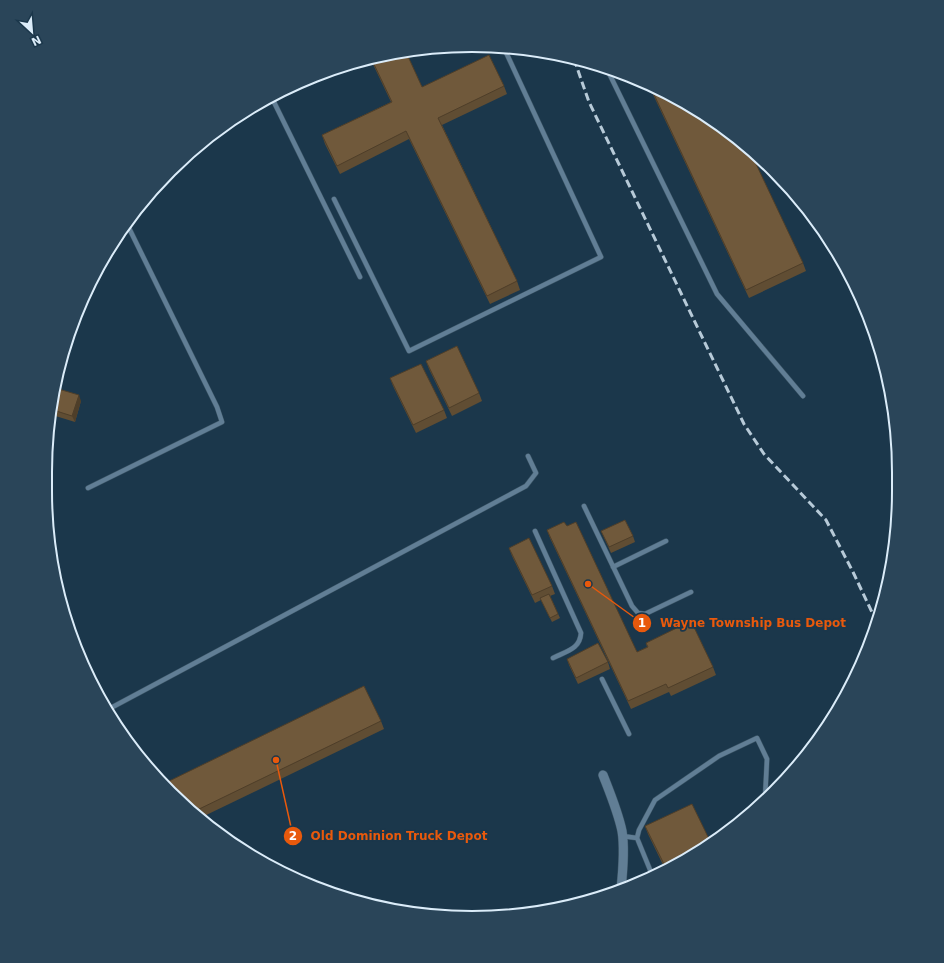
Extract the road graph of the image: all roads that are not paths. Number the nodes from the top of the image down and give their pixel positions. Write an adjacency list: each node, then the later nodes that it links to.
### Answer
1 (507, 54): 4 (lane)
2 (610, 75): 7 (lane)
3 (274, 102): 6 (lane)
4 (334, 199)
5 (130, 229): 9 (lane)
6 (360, 277)
7 (803, 396)
8 (528, 456): 17 (lane)
9 (88, 488)
10 (584, 506): 13 (lane)
11 (535, 531): 15 (lane)
12 (666, 541): 13 (lane)
13 (613, 567): 14 (lane)
14 (691, 592)
15 (553, 658)
16 (602, 678): 18 (lane)
17 (112, 708)
18 (629, 734)
19 (603, 775): 21 (street)
20 (765, 791): 22 (lane)
21 (622, 836): 22 (lane); 24 (street)
22 (637, 838): 23 (lane)
23 (651, 871)
24 (622, 883)

